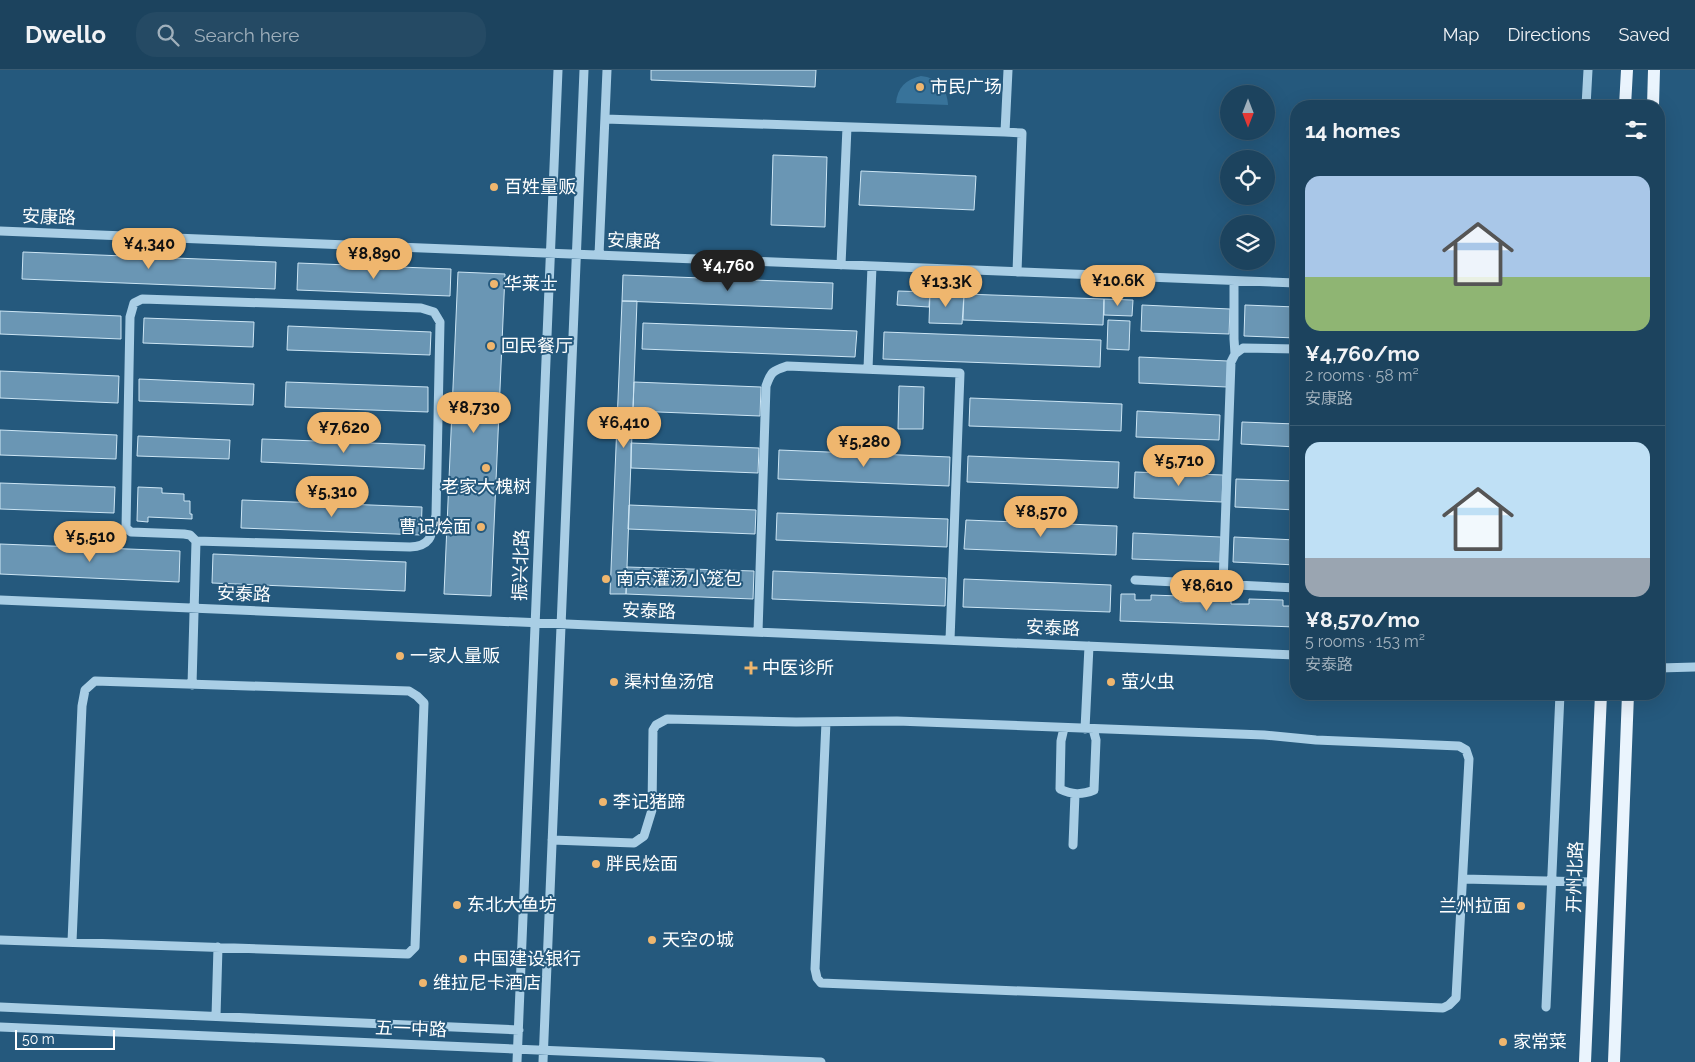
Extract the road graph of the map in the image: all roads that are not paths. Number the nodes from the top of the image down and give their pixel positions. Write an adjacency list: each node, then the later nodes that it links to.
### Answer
1 (558, 70): 15 (street, 振兴北路)
2 (584, 70): 16 (street)
3 (607, 70): 11 (street)
4 (1008, 70): 13 (street)
5 (1588, 70): 8 (street)
6 (1627, 70): 9 (main road)
7 (1654, 70): 10 (main road)
8 (1586, 100)
9 (1625, 100)
10 (1653, 100)
11 (605, 119): 12 (street); 17 (street)
12 (847, 127): 13 (street); 18 (street)
13 (1005, 132): 20 (street)
14 (0, 232): 15 (street, 安康路)
15 (550, 254): 16 (street, 安康路); 32 (street, 振兴北路)
16 (576, 255): 17 (street, 安康路); 33 (street)
17 (598, 256): 18 (street, 安康路)
18 (841, 265): 19 (street, 安康路)
19 (872, 266): 20 (street, 安康路); 25 (street)
20 (1017, 272): 21 (street, 安康路)
21 (1234, 281): 22 (street, 安康路); 24 (street)
22 (1290, 283)
23 (1290, 349): 24 (street)
24 (1235, 354): 28 (street)
25 (868, 370): 34 (street); 35 (street)
26 (196, 541): 26 (street); 31 (street)
27 (1135, 580): 28 (street)
28 (1223, 584): 29 (street)
29 (1290, 588)
30 (0, 600): 31 (street, 安泰路)
31 (194, 608): 32 (street, 安泰路); 40 (street)
32 (535, 622): 33 (street, 安泰路); 60 (street, 振兴北路)
33 (561, 624): 34 (street, 安泰路); 48 (street)
34 (758, 632): 35 (street, 安泰路)
35 (950, 640): 36 (street, 安泰路)
36 (1088, 646): 37 (street, 安泰路); 46 (street)
37 (1290, 655)
38 (1695, 667): 39 (street)
39 (1665, 668)
40 (192, 685): 54 (street); 55 (street)
41 (1560, 700): 51 (street)
42 (1601, 700): 52 (main road, 开州北路)
43 (1628, 700): 67 (main road)
44 (826, 722): 45 (street); 48 (street); 50 (street)
45 (1064, 728): 46 (street); 47 (street)
46 (1089, 729): 47 (street); 50 (street)
47 (1075, 794): 49 (street)
48 (552, 840): 62 (street)
49 (1073, 845)
50 (1462, 879): 51 (street)
51 (1552, 881): 52 (street); 57 (street)
52 (1592, 882): 66 (main road, 开州北路)
53 (0, 940): 54 (street)
54 (72, 942): 55 (street)
55 (218, 947): 58 (street)
56 (0, 1007): 58 (street)
57 (1546, 1008)
58 (216, 1016): 60 (street)
59 (0, 1027): 61 (street, 五一中路)
60 (519, 1030): 61 (street, 振兴北路)
61 (518, 1049): 62 (street, 五一中路); 63 (street, 振兴北路)
62 (544, 1050): 64 (street); 65 (street, 五一中路)
63 (518, 1062)
64 (543, 1062)
65 (821, 1062)
66 (1585, 1062)
67 (1614, 1062)

